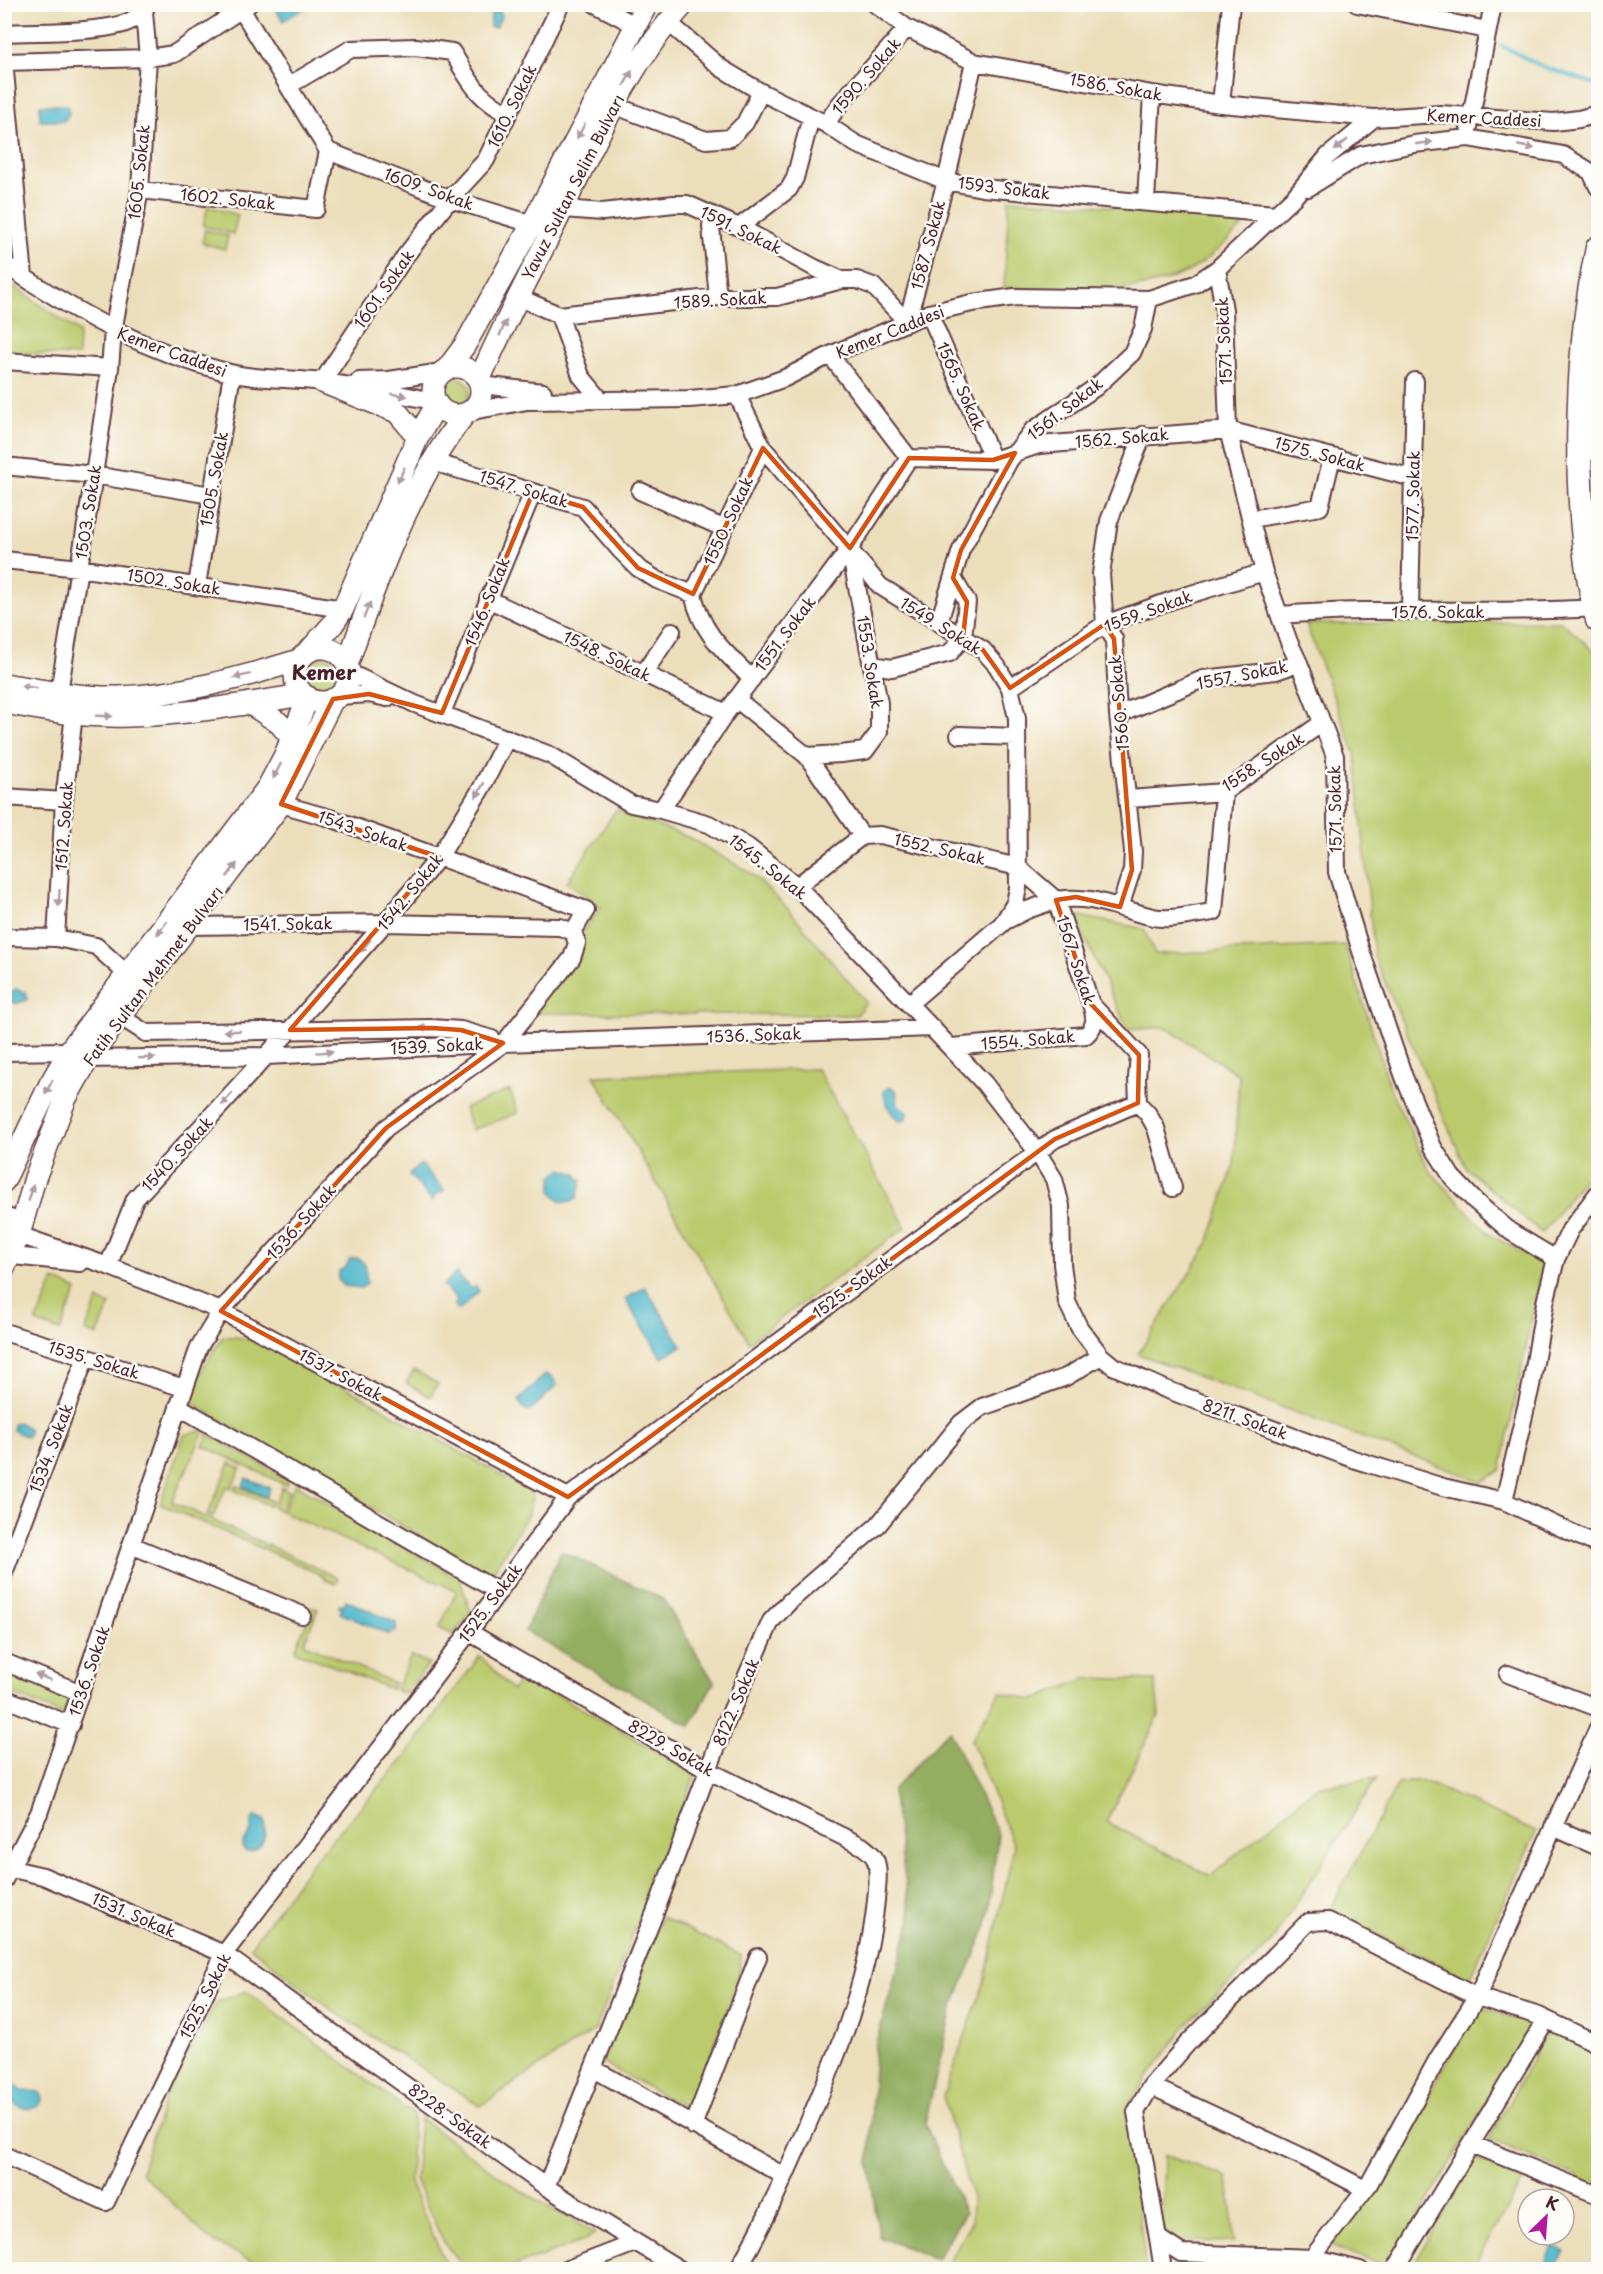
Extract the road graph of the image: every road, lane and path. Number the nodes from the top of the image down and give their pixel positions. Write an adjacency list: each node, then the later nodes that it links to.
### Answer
1 (561, 4): 24 (street, 1610. Sokak)
2 (595, 4): 12 (street)
3 (647, 4): 12 (main road, Yavuz Sultan Selim Bulvarı)
4 (684, 4): 11 (main road, Yavuz Sultan Selim Bulvarı)
5 (875, 4): 13 (street, 1586. Sokak)
6 (1231, 4): 22 (street)
7 (1357, 4): 14 (street)
8 (1493, 4): 14 (street)
9 (243, 6): 16 (street); 19 (street)
10 (146, 8): 15 (street); 16 (street, 1605. Sokak)
11 (668, 22): 20 (street, 1593. Sokak); 23 (main road, Yavuz Sultan Selim Bulvarı, one-way to 11)
12 (635, 25): 40 (main road, Yavuz Sultan Selim Bulvarı, one-way to 40)
13 (907, 28): 18 (street, 1586. Sokak); 28 (street, 1590. Sokak)
14 (1487, 30): 26 (street)
15 (4, 33)
16 (148, 58): 17 (street); 33 (street, 1605. Sokak)
17 (4, 62): 45 (street)
18 (974, 62): 21 (street, 1586. Sokak); 31 (street, 1587. Sokak)
19 (288, 86): 24 (street); 30 (street)
20 (761, 92): 23 (street); 28 (street, 1593. Sokak)
21 (1152, 94): 22 (street, 1586. Sokak); 36 (street)
22 (1221, 104): 27 (street, 1586. Sokak)
23 (613, 105): 37 (main road, Yavuz Sultan Selim Bulvarı)
24 (508, 114): 35 (street, 1610. Sokak)
25 (1599, 114): 26 (street, Kemer Caddesi)
26 (1470, 116): 27 (street, Kemer Caddesi); 29 (street)
27 (1374, 118): 34 (street, Kemer Caddesi, one-way to 34)
28 (818, 120): 31 (street, 1593. Sokak); 41 (street, 1590. Sokak)
29 (1468, 138): 32 (street, Kemer Caddesi, one-way to 32); 34 (street, Kemer Caddesi, one-way to 29)
30 (328, 151): 33 (street, 1602. Sokak); 35 (street, 1609. Sokak)
31 (946, 181): 36 (street, 1593. Sokak); 52 (street, 1587. Sokak)
32 (1599, 187)
33 (140, 190): 53 (street, 1605. Sokak)
34 (1294, 197): 38 (street, Kemer Caddesi)
35 (450, 199): 40 (street, 1609. Sokak); 60 (street, 1601. Sokak)
36 (1146, 201): 38 (street, 1593. Sokak)
37 (563, 209): 39 (street, 1591. Sokak); 47 (main road, Yavuz Sultan Selim Bulvarı)
38 (1275, 214): 44 (street, Kemer Caddesi)
39 (712, 216): 41 (street, 1591. Sokak); 48 (street)
40 (532, 224): 57 (main road, Yavuz Sultan Selim Bulvarı)
41 (739, 227): 46 (street, 1591. Sokak)
42 (1599, 248): 95 (highway)
43 (4, 264): 45 (street, Kemer Caddesi)
44 (1217, 269): 49 (street, Kemer Caddesi); 67 (street, 1571. Sokak)
45 (24, 277): 53 (street, Kemer Caddesi)
46 (842, 280): 48 (street, 1589. Sokak); 52 (street, 1589. Sokak)
47 (518, 297): 51 (street, 1589. Sokak); 61 (main road, Yavuz Sultan Selim Bulvarı, one-way to 47)
48 (718, 297): 51 (street, 1589. Sokak)
49 (1149, 299): 50 (street, Kemer Caddesi); 71 (street, 1561. Sokak)
50 (929, 313): 52 (street, Kemer Caddesi); 74 (street, 1565. Sokak)
51 (560, 315): 64 (street)
52 (907, 322): 54 (street, Kemer Caddesi)
53 (113, 331): 56 (street, 1503. Sokak); 58 (street, Kemer Caddesi)
54 (830, 356): 62 (street, Kemer Caddesi); 73 (street)
55 (4, 361): 56 (street)
56 (110, 368): 77 (street, 1503. Sokak)
57 (444, 370): 60 (street, Kemer Caddesi); 61 (main road); 65 (main road)
58 (232, 374): 60 (street, Kemer Caddesi); 81 (street, 1505. Sokak)
59 (1415, 381): 78 (street, 1577. Sokak)
60 (322, 382): 65 (street, Kemer Caddesi, one-way to 65); 69 (main road)
61 (480, 383): 64 (street, Kemer Caddesi); 66 (main road)
62 (737, 395): 64 (street, Kemer Caddesi); 70 (street, 1549. Sokak)
63 (1599, 397): 82 (highway)
64 (600, 399): 66 (street, Kemer Caddesi)
65 (435, 402): 66 (main road); 69 (main road)
66 (468, 413): 75 (main road)
67 (1228, 429): 68 (street, 1562. Sokak); 72 (street, 1575. Sokak); 83 (street, 1571. Sokak)
68 (1143, 435): 71 (street, 1562. Sokak); 98 (street, 1560. Sokak)
69 (418, 437): 93 (main road, one-way to 93)
70 (763, 448): 84 (street, 1550. Sokak); 85 (street, 1549. Sokak)
71 (1015, 453): 74 (street, 1562. Sokak); 89 (street, 1561. Sokak)
72 (1332, 457): 78 (street, 1575. Sokak); 83 (street)
73 (909, 458): 74 (street, 1562. Sokak); 85 (street, 1551. Sokak)
74 (993, 460)
75 (433, 462): 80 (street, 1547. Sokak); 104 (main road, one-way to 75)
76 (4, 466): 77 (street)
77 (94, 475): 81 (street); 87 (street, 1503. Sokak)
78 (1413, 478): 94 (street, 1577. Sokak)
79 (640, 491): 84 (street)
80 (533, 492): 91 (street, 1547. Sokak); 92 (street, 1546. Sokak)
81 (211, 495): 90 (street, 1505. Sokak)
82 (1599, 500)
83 (1251, 519): 88 (street, 1571. Sokak)
84 (723, 528): 91 (street, 1550. Sokak)
85 (850, 548): 97 (street, 1549. Sokak); 103 (street, 1553. Sokak); 106 (street, 1551. Sokak)
86 (4, 560): 87 (street, 1502. Sokak)
87 (79, 568): 90 (street, 1502. Sokak); 109 (street, 1503. Sokak)
88 (1264, 572): 96 (street, 1571. Sokak); 98 (street, 1559. Sokak)
89 (952, 578): 97 (street, 1561. Sokak); 100 (street)
90 (196, 585): 93 (street, 1502. Sokak)
91 (693, 594): 106 (street)
92 (488, 599): 105 (street, 1548. Sokak); 116 (street, 1546. Sokak)
93 (343, 609): 101 (main road)
94 (1410, 611): 95 (street, 1576. Sokak); 96 (street, 1576. Sokak)
95 (1597, 614)
96 (1281, 615): 102 (street, 1571. Sokak)
97 (939, 622): 100 (street, 1549. Sokak)
98 (1105, 624): 108 (street, 1559. Sokak); 118 (street, 1560. Sokak)
99 (672, 631): 105 (street)
100 (963, 637): 103 (street); 108 (street, 1549. Sokak)
101 (304, 655): 104 (main road); 109 (main road, one-way to 109); 110 (main road)
102 (1299, 663): 118 (street, 1557. Sokak); 119 (street, 1571. Sokak)
103 (872, 665): 124 (street, 1553. Sokak)
104 (348, 669): 111 (main road); 114 (street)
105 (644, 674): 115 (street, 1548. Sokak)
106 (752, 679): 115 (street, 1551. Sokak)
107 (4, 684): 109 (main road, one-way to 107)
108 (1010, 688): 122 (street, 1549. Sokak)
109 (59, 692)
110 (306, 696): 111 (main road); 113 (main road); 121 (main road, Fatih Sultan Mehmet Bulvarı)
111 (336, 697): 114 (street); 129 (main road, Fatih Sultan Mehmet Bulvarı)
112 (4, 703): 117 (main road)
113 (249, 703): 117 (main road, one-way to 113); 121 (main road)
114 (414, 704): 116 (street, 1545. Sokak)
115 (731, 706): 124 (street); 130 (street, 1551. Sokak)
116 (442, 713): 123 (street, 1545. Sokak)
117 (74, 714): 128 (street, 1512. Sokak)
118 (1118, 715): 127 (street, 1560. Sokak)
119 (1322, 723): 125 (street, 1558. Sokak); 163 (street, 1571. Sokak)
120 (959, 735): 122 (street)
121 (291, 737): 143 (main road, Fatih Sultan Mehmet Bulvarı, one-way to 143)
122 (1017, 737): 133 (street, 1549. Sokak)
123 (507, 738): 130 (street, 1545. Sokak); 132 (street, 1542. Sokak, one-way to 132)
124 (807, 756): 131 (street)
125 (1224, 792): 127 (street, 1558. Sokak); 136 (street)
126 (4, 797): 128 (street)
127 (1129, 799): 136 (street, 1560. Sokak)
128 (64, 801): 142 (street, 1512. Sokak, one-way to 142)
129 (281, 804): 132 (street, 1543. Sokak); 139 (main road, Fatih Sultan Mehmet Bulvarı, one-way to 129)
130 (661, 810): 134 (street, 1545. Sokak)
131 (862, 836): 133 (street, 1552. Sokak); 134 (street)
132 (439, 857): 137 (street, 1542. Sokak); 140 (street, 1543. Sokak)
133 (1018, 867): 135 (street); 138 (street, 1549. Sokak)
134 (797, 885): 144 (street, 1545. Sokak)
135 (1056, 900): 136 (street); 138 (street); 145 (street, 1567. Sokak)
136 (1120, 907)
137 (385, 923): 139 (street, 1541. Sokak); 140 (street, 1541. Sokak); 148 (street, 1542. Sokak, one-way to 148)
138 (1003, 923): 144 (street, 1549. Sokak)
139 (190, 926): 146 (main road, Fatih Sultan Mehmet Bulvarı)
140 (573, 932): 149 (street)
141 (4, 937): 142 (street)
142 (56, 938): 143 (street)
143 (127, 974): 151 (main road, Fatih Sultan Mehmet Bulvarı)
144 (910, 1003): 147 (street, 1545. Sokak)
145 (1093, 1012): 150 (street, 1554. Sokak); 155 (street)
146 (121, 1017): 148 (street, 1539. Sokak, one-way to 146); 154 (main road, Fatih Sultan Mehmet Bulvarı)
147 (933, 1028): 149 (street, 1536. Sokak); 150 (street, 1545. Sokak)
148 (290, 1030): 149 (street, 1539. Sokak, one-way to 148); 153 (street, 1542. Sokak)
149 (504, 1043): 153 (street, 1539. Sokak, one-way to 149); 165 (street, 1536. Sokak)
150 (952, 1047): 156 (street, 1545. Sokak)
151 (69, 1051): 152 (street); 157 (main road, Fatih Sultan Mehmet Bulvarı, one-way to 157)
152 (4, 1052)
153 (267, 1056): 154 (street, 1539. Sokak, one-way to 153); 164 (street, 1540. Sokak, one-way to 164)
154 (88, 1059): 161 (main road, Fatih Sultan Mehmet Bulvarı, one-way to 154)
155 (1138, 1103): 156 (street, 1525. Sokak); 158 (street)
156 (1038, 1153): 167 (street, 8211. Sokak); 171 (street, 1525. Sokak)
157 (4, 1182)
158 (1173, 1188)
159 (1599, 1193): 163 (street)
160 (4, 1216): 161 (street)
161 (19, 1235): 162 (main road, Fatih Sultan Mehmet Bulvarı); 164 (street, 1537. Sokak)
162 (6, 1259): 164 (street, 1537. Sokak)
163 (1556, 1259): 172 (street)
164 (108, 1266): 165 (street, 1537. Sokak)
165 (220, 1311): 169 (street, 1536. Sokak); 171 (street, 1537. Sokak)
166 (4, 1332): 168 (street, 1535. Sokak)
167 (1101, 1356): 172 (street, 8211. Sokak); 186 (street, 8122. Sokak)
168 (86, 1357): 169 (street, 1535. Sokak); 175 (street, 1534. Sokak)
169 (184, 1388): 170 (street, 1536. Sokak)
170 (178, 1406): 173 (street, 1536. Sokak); 176 (street)
171 (568, 1497): 176 (street, 1525. Sokak)
172 (1504, 1501): 174 (street, 8211. Sokak)
173 (131, 1545): 177 (street); 181 (street, 1536. Sokak)
174 (1599, 1545)
175 (4, 1573)
176 (499, 1592): 178 (street, 1525. Sokak)
177 (302, 1615)
178 (469, 1632): 186 (street, 8229. Sokak); 192 (street, 1525. Sokak)
179 (4, 1662): 181 (street, one-way to 179)
180 (1508, 1674): 183 (street)
181 (81, 1693): 184 (street, 1536. Sokak)
182 (4, 1698): 184 (street)
183 (1599, 1708)
184 (71, 1725): 189 (street, 1536. Sokak)
185 (1599, 1728): 187 (street)
186 (708, 1770): 197 (street, 8122. Sokak); 202 (street, 8229. Sokak)
187 (1553, 1827): 188 (street); 194 (street)
188 (1599, 1847)
189 (12, 1851): 190 (street, 1536. Sokak); 191 (street, 1531. Sokak)
190 (6, 1872): 191 (street, 1531. Sokak)
191 (43, 1876): 192 (street, 1531. Sokak)
192 (224, 1954): 201 (street, 1525. Sokak); 203 (street, 8228. Sokak)
193 (758, 1957): 199 (street)
194 (1477, 1997): 195 (street); 198 (street); 204 (street)
195 (1546, 2020): 196 (street); 200 (street)
196 (1599, 2044)
197 (594, 2069): 199 (street); 203 (street, 8122. Sokak)
198 (1151, 2086): 204 (street); 206 (street)
199 (693, 2126): 202 (street)
200 (1471, 2144): 205 (street); 215 (street)
201 (4, 2155)
202 (784, 2176): 212 (street)
203 (546, 2187): 207 (street, 8228. Sokak)
204 (1365, 2189): 209 (street)
205 (1599, 2195)
206 (1158, 2238): 209 (street); 213 (street)
207 (635, 2242): 208 (street, 8228. Sokak); 210 (street)
208 (659, 2264): 211 (street, 8228. Sokak)
209 (1309, 2264): 214 (street)
210 (565, 2270)
211 (681, 2270)
212 (736, 2270)
213 (1163, 2270)
214 (1360, 2270)
215 (1395, 2270)

